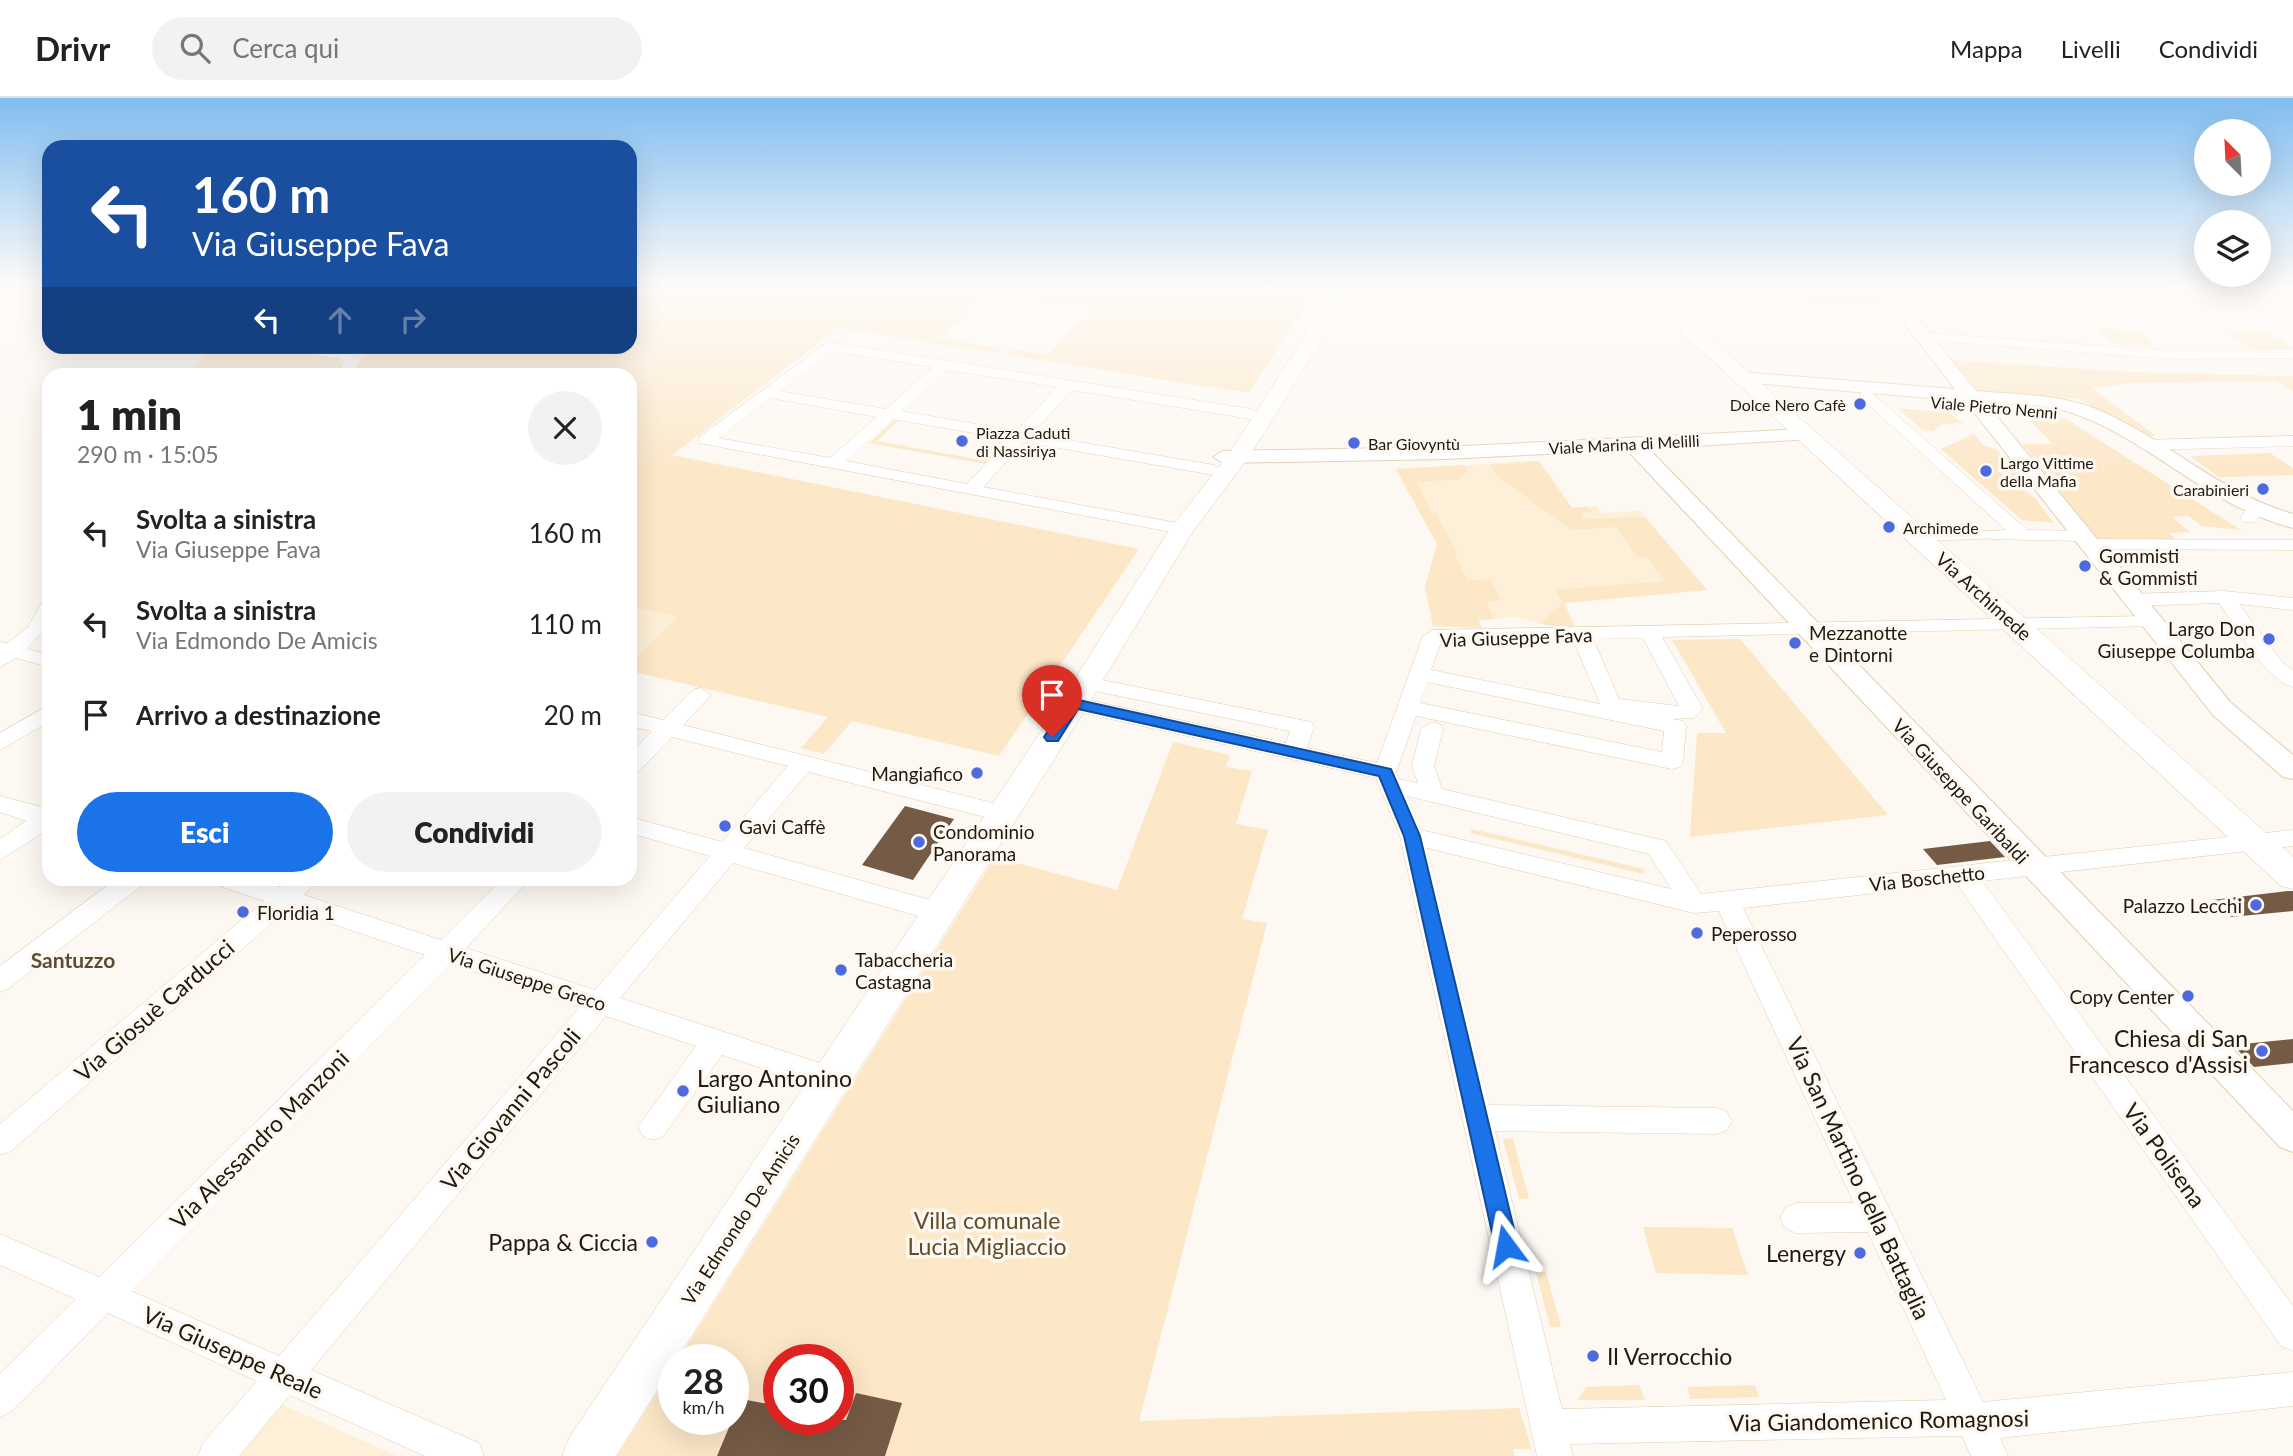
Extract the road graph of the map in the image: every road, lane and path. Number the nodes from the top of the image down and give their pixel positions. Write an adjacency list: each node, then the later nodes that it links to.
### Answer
1 (821, 351): 16 (street)
2 (861, 351): 12 (street)
3 (1293, 351): 20 (main road, Via Edmondo De Amicis)
4 (1302, 351): 28 (main road, Via Edmondo De Amicis)
5 (1713, 351): 14 (main road, Via Archimede)
6 (1937, 351): 18 (street)
7 (1957, 351): 11 (street)
8 (2125, 351): 10 (street)
9 (339, 354): 13 (street)
10 (2293, 354)
11 (1961, 356)
12 (944, 365): 15 (street); 19 (street)
13 (349, 368)
14 (1745, 381): 17 (street, Viale Pietro Nenni); 18 (street, Viale Pietro Nenni); 23 (main road, Via Archimede)
15 (1068, 385): 20 (street); 22 (street)
16 (771, 390): 19 (street); 29 (street)
17 (1866, 395): 18 (street, Viale Pietro Nenni); 36 (street)
18 (1974, 400): 21 (street, Viale Pietro Nenni); 38 (street)
19 (892, 411): 22 (street); 29 (street)
20 (1251, 414): 28 (main road, Via Edmondo De Amicis)
21 (2080, 414): 26 (street, Viale Pietro Nenni); 31 (street, Viale Pietro Nenni)
22 (1023, 434): 28 (street); 30 (street)
23 (1803, 435): 25 (street, Viale Marina di Melilli); 37 (main road, Via Archimede)
24 (2293, 441): 26 (street)
25 (1632, 443): 27 (street, Viale Marina di Melilli); 46 (street, Via Giuseppe Garibaldi)
26 (2145, 445): 31 (street, Viale Pietro Nenni)
27 (1445, 453): 28 (street, Viale Marina di Melilli); 28 (street, Viale Marina di Melilli)
28 (1229, 460): 33 (main road, Via Edmondo De Amicis)
29 (833, 464): 30 (street)
30 (971, 490): 33 (street)
31 (2252, 514): 32 (street, Viale Pietro Nenni); 34 (street, Viale Pietro Nenni)
32 (2293, 522)
33 (1184, 525): 55 (main road, Via Edmondo De Amicis)
34 (2293, 531)
35 (1997, 535): 36 (street); 37 (street)
36 (2022, 535): 38 (street)
37 (1919, 537): 45 (main road, Via Archimede)
38 (2086, 540): 39 (street); 41 (street)
39 (2293, 545)
40 (2224, 597): 41 (street); 42 (street); 53 (street)
41 (2131, 600): 44 (street)
42 (2293, 604)
43 (42, 621): 49 (street)
44 (2148, 622): 45 (street, Via Giuseppe Fava); 64 (street)
45 (2015, 625): 46 (street, Via Giuseppe Fava); 74 (main road, Via Archimede)
46 (1808, 629): 47 (street, Via Giuseppe Fava); 77 (street, Via Giuseppe Garibaldi)
47 (1650, 633): 48 (street, Via Giuseppe Fava); 48 (street)
48 (1581, 634): 51 (street, Via Giuseppe Fava)
49 (4, 653): 50 (street)
50 (42, 660)
51 (1420, 674): 52 (street); 56 (street, Via Giuseppe Fava)
52 (1447, 679): 59 (street); 59 (street)
53 (2293, 681)
54 (700, 695): 60 (street)
55 (1096, 696): 65 (street); 68 (main road, Via Edmondo De Amicis)
56 (1407, 706): 59 (street); 65 (street, Via Giuseppe Fava)
57 (42, 716): 61 (street)
58 (637, 721): 60 (street)
59 (1434, 721): 66 (street)
60 (669, 729): 62 (street); 63 (street)
61 (0, 743)
62 (637, 760)
63 (804, 762): 68 (street); 76 (street, Via Giovanni Pascoli)
64 (2291, 770)
65 (1388, 779): 66 (street); 72 (street)
66 (1433, 795): 86 (street)
67 (0, 804): 69 (street)
68 (1002, 813): 87 (main road, Via Edmondo De Amicis)
69 (42, 817)
70 (42, 823): 75 (street)
71 (637, 827): 76 (street)
72 (1412, 836): 86 (street); 93 (street)
73 (2293, 838): 74 (street, Via Boschetto)
74 (2254, 842): 77 (street, Via Boschetto); 79 (main road, Via Archimede)
75 (0, 851)
76 (728, 852): 87 (street); 90 (street, Via Giovanni Pascoli)
77 (2032, 866): 78 (street, Via Boschetto); 96 (street, Via Giuseppe Garibaldi)
78 (1963, 874): 85 (street, Via Boschetto); 102 (street, Via Polisena)
79 (2293, 877)
80 (125, 886): 89 (street)
81 (245, 886): 84 (street, Via Giuseppe Greco)
82 (300, 886): 84 (street, Via Giosuè Carducci)
83 (511, 886): 88 (street, Via Alessandro Manzoni)
84 (284, 900): 88 (street, Via Giuseppe Greco); 97 (street, Via Giosuè Carducci)
85 (1727, 900): 86 (street, Via Boschetto); 98 (street, Via San Martino della Battaglia)
86 (1694, 904)
87 (939, 912): 92 (main road, Via Edmondo De Amicis)
88 (445, 952): 90 (street, Via Giuseppe Greco); 101 (street, Via Alessandro Manzoni)
89 (0, 981)
90 (600, 1003): 91 (street, Via Giuseppe Greco); 103 (street, Via Giovanni Pascoli)
91 (716, 1041): 92 (street, Via Giuseppe Greco); 95 (street)
92 (831, 1079): 110 (main road, Via Edmondo De Amicis)
93 (1478, 1118): 94 (street); 107 (street)
94 (1717, 1121)
95 (653, 1127)
96 (2293, 1136)
97 (0, 1142)
98 (1878, 1217): 99 (street); 106 (street, Via San Martino della Battaglia)
99 (1796, 1218)
100 (0, 1249): 101 (street, Via Giuseppe Reale)
101 (103, 1295): 103 (street, Via Giuseppe Reale); 105 (street, Via Alessandro Manzoni)
102 (2293, 1334)
103 (285, 1374): 108 (street, Via Giovanni Pascoli); 109 (street, Via Giuseppe Reale)
104 (2293, 1389): 106 (street, Via Giandomenico Romagnosi)
105 (0, 1399)
106 (1973, 1420): 107 (street, Via Giandomenico Romagnosi); 111 (street, Via San Martino della Battaglia)
107 (1551, 1441)
108 (216, 1456)
109 (467, 1456)
110 (587, 1456)
111 (1990, 1456)

